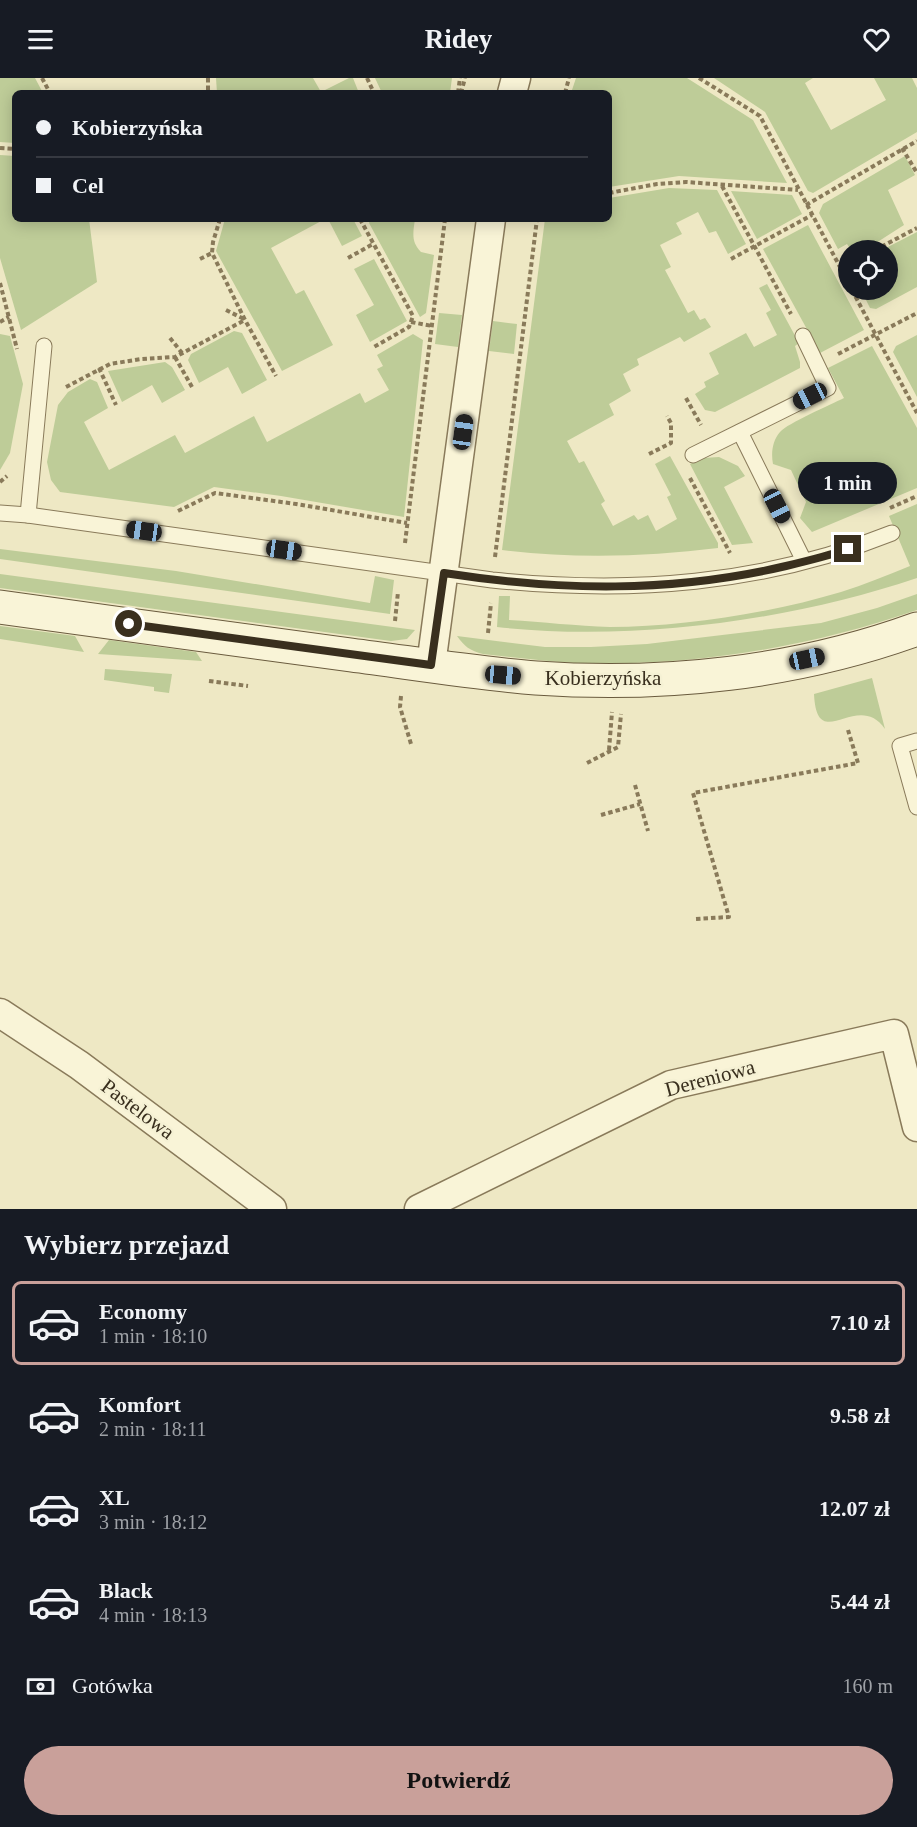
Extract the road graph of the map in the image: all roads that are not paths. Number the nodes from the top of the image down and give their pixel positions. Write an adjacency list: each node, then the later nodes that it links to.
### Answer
1 (491, 222): 10 (street)
2 (803, 336): 4 (lane)
3 (44, 345): 7 (lane)
4 (740, 432): 5 (lane); 9 (lane)
5 (693, 455)
6 (0, 513): 7 (lane)
7 (28, 515): 10 (lane)
8 (892, 533): 9 (lane)
9 (804, 561): 10 (lane)
10 (444, 573): 13 (street)
11 (0, 607): 13 (street, Kobierzyńska)
12 (917, 629): 13 (street, Kobierzyńska)
13 (431, 665)
14 (917, 741): 15 (lane)
15 (917, 807)
16 (0, 1013): 18 (street, Pastelowa)
17 (917, 1127): 19 (street, Dereniowa)
18 (272, 1209)
19 (419, 1209)

